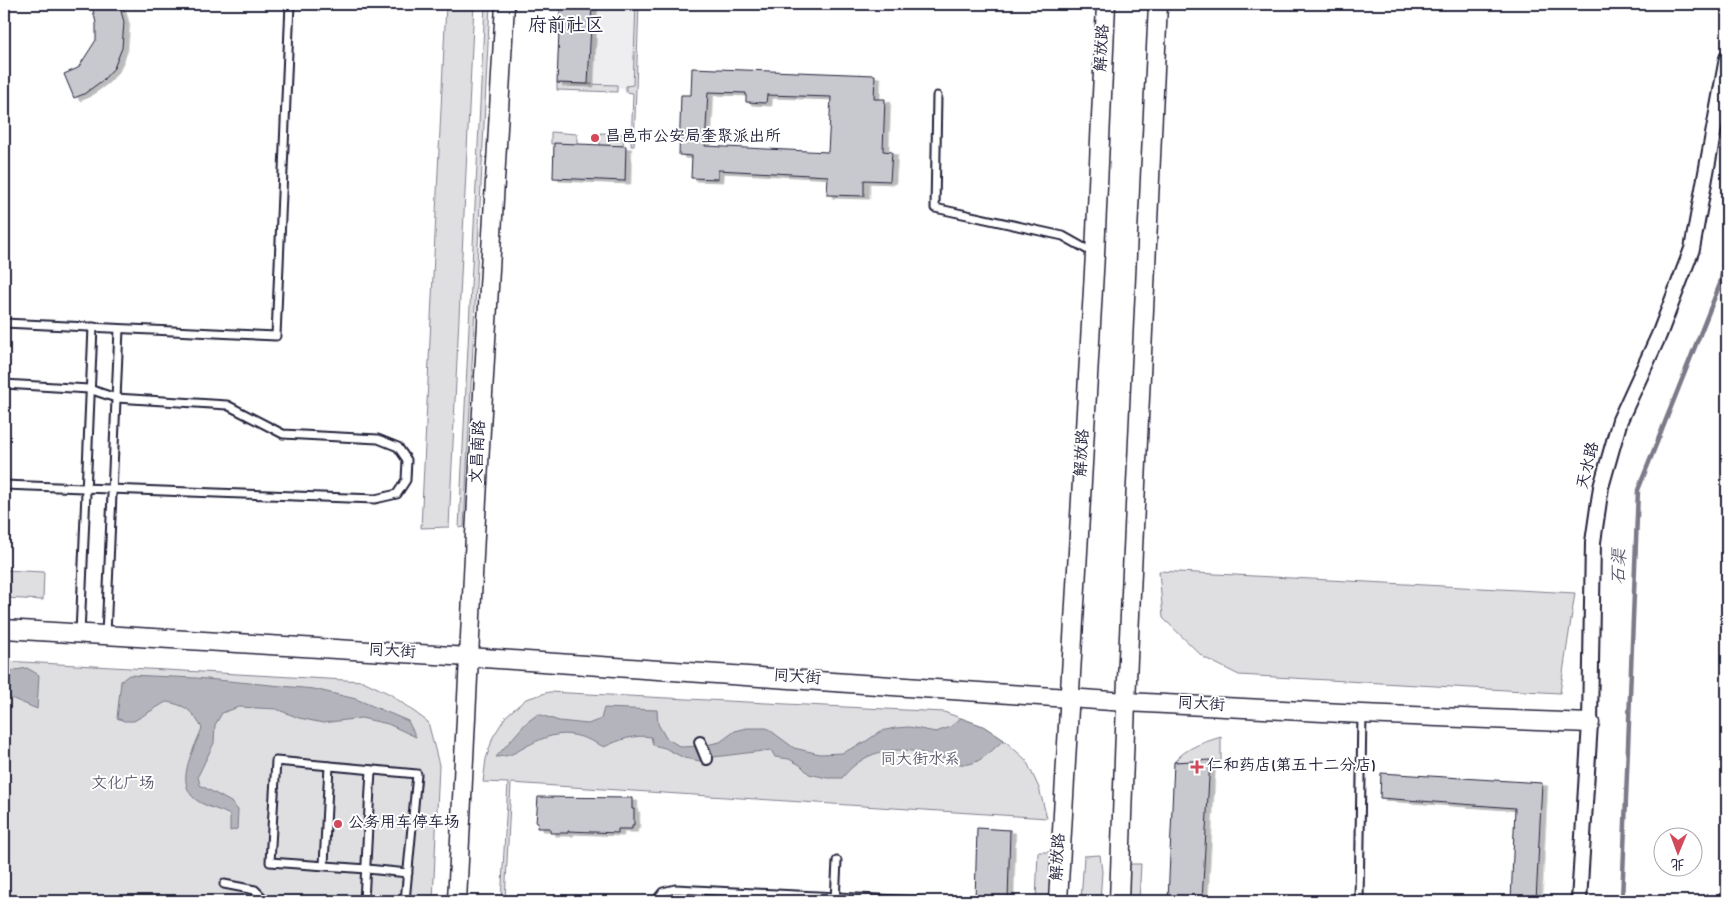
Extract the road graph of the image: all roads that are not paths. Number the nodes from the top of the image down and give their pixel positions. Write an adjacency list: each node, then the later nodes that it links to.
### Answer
1 (290, 4): 10 (lane)
2 (505, 4): 20 (street, 文昌南路)
3 (1106, 4): 7 (street, 解放路)
4 (1158, 4): 22 (street)
5 (1727, 58): 24 (street, 天水路)
6 (937, 96): 7 (lane)
7 (1095, 254): 21 (street, 解放路)
8 (4, 323): 9 (lane)
9 (94, 327): 10 (lane); 12 (lane)
10 (119, 329): 13 (lane)
11 (4, 384): 12 (lane)
12 (91, 389): 13 (lane); 15 (lane)
13 (116, 398): 16 (lane); 16 (lane)
14 (4, 485): 15 (lane)
15 (86, 489): 16 (lane); 18 (lane)
16 (112, 490): 19 (lane)
17 (4, 630): 18 (street, 同大街)
18 (80, 634): 19 (street, 同大街)
19 (106, 636): 20 (street, 同大街)
20 (470, 657): 21 (street, 同大街); 38 (street, 文昌南路)
21 (1070, 698): 22 (street, 同大街); 41 (street, 解放路)
22 (1126, 702): 23 (street, 同大街); 42 (street)
23 (1362, 714): 24 (street, 同大街); 43 (lane)
24 (1590, 723): 44 (street, 天水路)
25 (700, 742): 26 (street)
26 (707, 759)
27 (329, 766): 28 (lane); 30 (lane); 30 (lane)
28 (371, 770): 31 (lane); 32 (lane)
29 (837, 861): 34 (lane)
30 (324, 865): 31 (lane)
31 (367, 869): 32 (lane); 36 (lane)
32 (408, 873): 37 (lane)
33 (224, 884): 35 (lane)
34 (835, 899): 39 (lane); 40 (lane)
35 (266, 901)
36 (364, 901)
37 (405, 901)
38 (457, 901)
39 (656, 901)
40 (919, 901)
41 (1058, 901)
42 (1119, 901)
43 (1359, 901)
44 (1579, 901)

